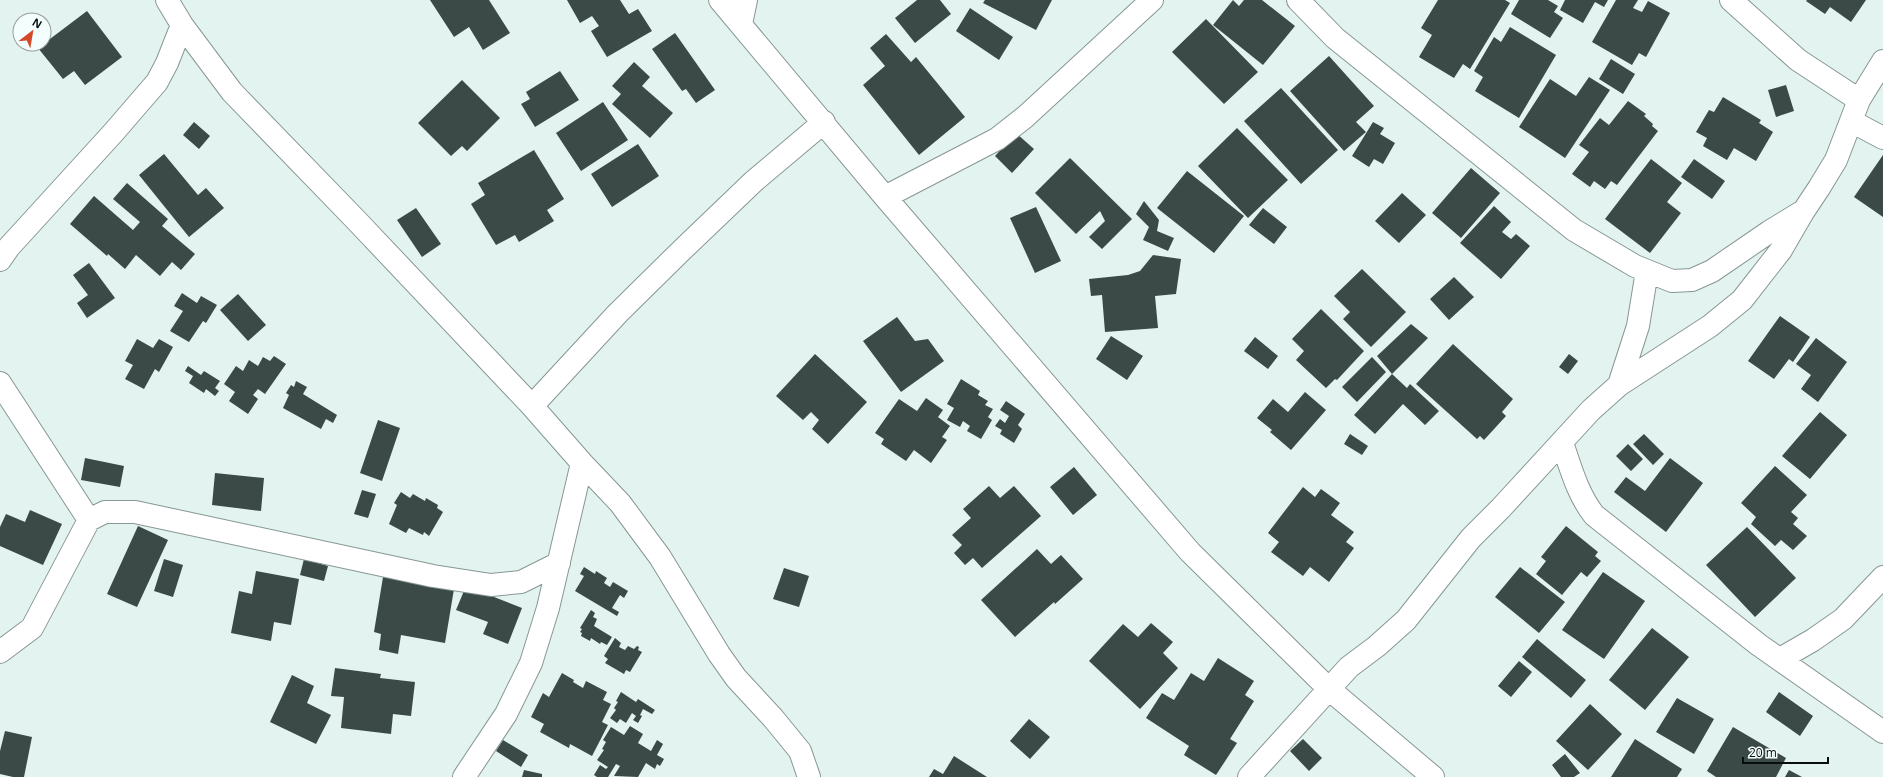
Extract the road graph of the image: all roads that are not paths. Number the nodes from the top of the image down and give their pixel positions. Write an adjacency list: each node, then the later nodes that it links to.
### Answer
1 (167, 0): 8 (street)
2 (720, 0): 7 (street)
3 (746, 0): 7 (street)
4 (1152, 0): 14 (street)
5 (1298, 0): 17 (street)
6 (1731, 0): 10 (street)
7 (741, 24): 12 (street)
8 (182, 25): 16 (street); 20 (street)
9 (1883, 61): 10 (street)
10 (1859, 100): 11 (street)
11 (1851, 121): 13 (street); 15 (street)
12 (824, 122): 14 (street); 20 (street)
13 (1883, 138)
14 (885, 197): 28 (street)
15 (1803, 212): 17 (street); 19 (street)
16 (0, 260)
17 (1647, 271): 19 (street)
18 (0, 383): 23 (street)
19 (1619, 385): 21 (street)
20 (532, 406): 22 (street)
21 (1562, 443): 27 (street); 28 (street)
22 (582, 463): 24 (street); 30 (street)
23 (89, 520): 24 (street); 26 (street)
24 (559, 564): 31 (street)
25 (1883, 577): 27 (street)
26 (0, 652)
27 (1780, 660): 29 (street)
28 (1329, 689): 32 (street); 33 (street)
29 (1883, 732)
30 (810, 776)
31 (464, 777)
32 (1249, 777)
33 (1433, 777)

